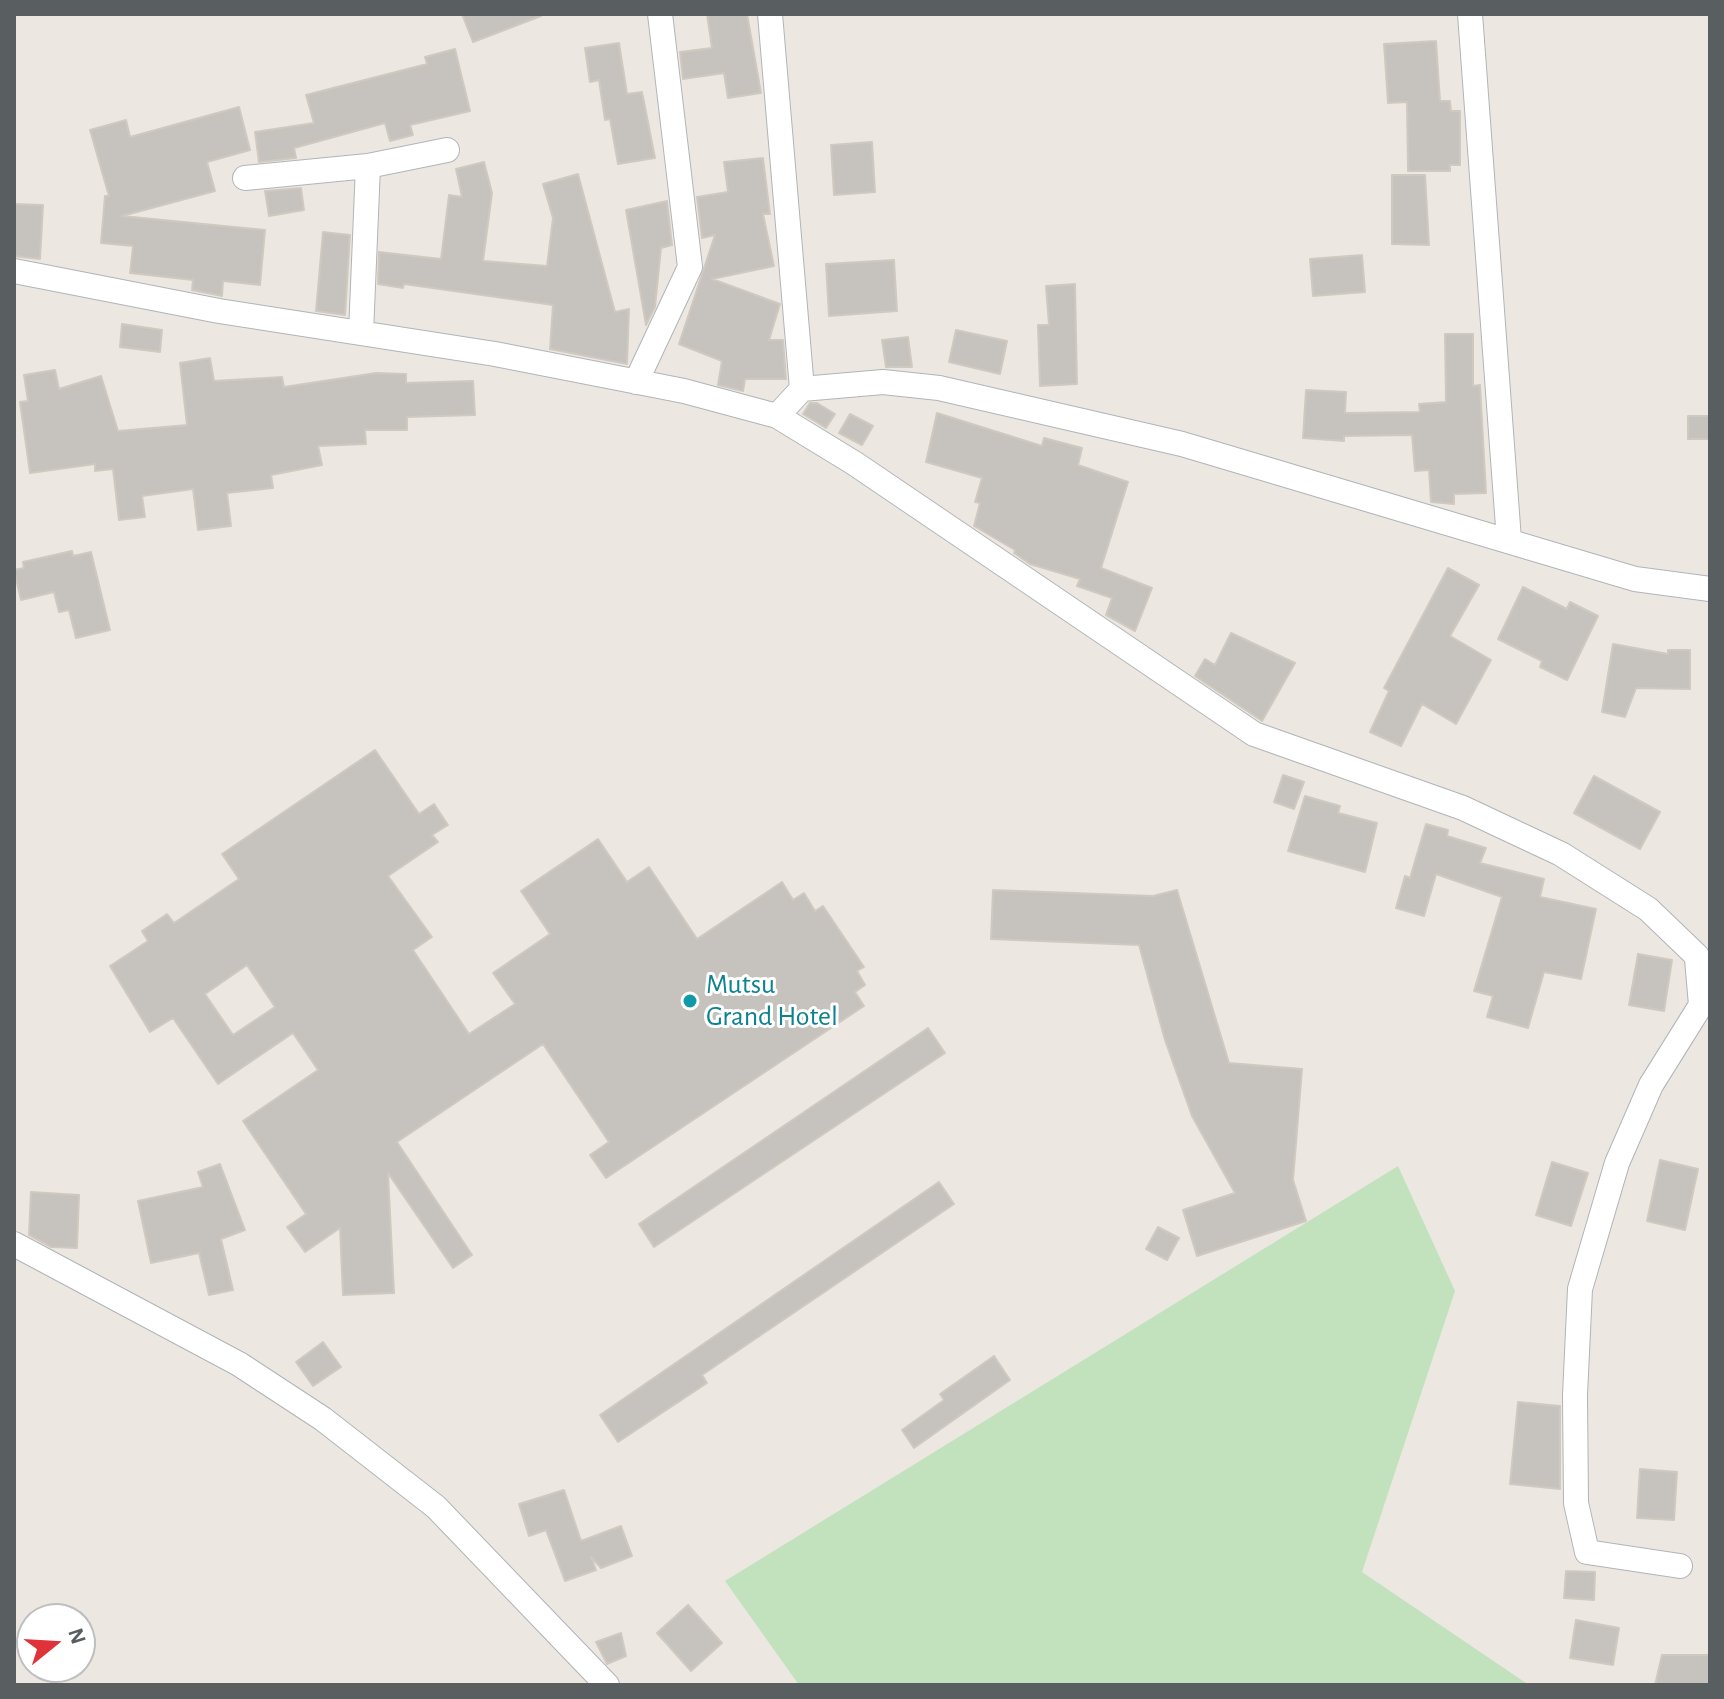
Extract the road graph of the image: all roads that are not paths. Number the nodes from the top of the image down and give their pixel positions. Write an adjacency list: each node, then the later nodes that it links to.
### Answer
1 (660, 14): 9 (street)
2 (770, 14): 10 (street)
3 (1470, 14): 12 (street)
4 (447, 150): 5 (street)
5 (368, 166): 6 (street); 8 (street)
6 (245, 178)
7 (14, 271): 8 (street)
8 (361, 333): 9 (street)
9 (636, 382): 11 (street)
10 (802, 389): 11 (street); 12 (street)
11 (777, 416): 14 (street)
12 (1509, 540): 13 (street)
13 (1710, 589)
14 (1704, 967): 16 (street)
15 (14, 1244): 17 (street)
16 (1680, 1566)
17 (607, 1685)

